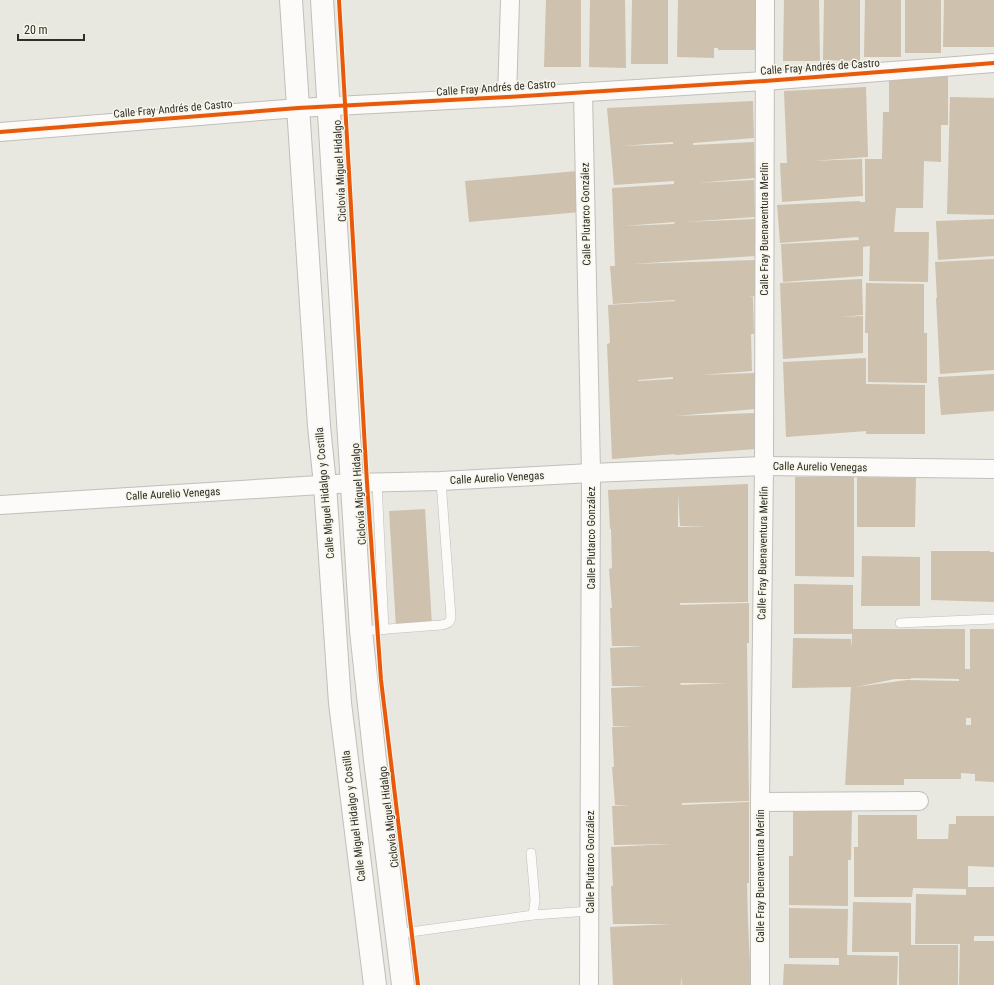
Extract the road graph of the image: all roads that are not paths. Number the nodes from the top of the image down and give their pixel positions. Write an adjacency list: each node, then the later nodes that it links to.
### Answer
1 (291, 0): 10 (main road, Calle Miguel Hidalgo y Costilla)
2 (322, 0): 9 (main road)
3 (510, 0): 8 (street)
4 (765, 0): 6 (street, Calle Fray Buenaventura Merlín)
5 (994, 63): 6 (street, Calle Fray Andrés de Castro)
6 (765, 81): 7 (street, Calle Fray Andrés de Castro); 12 (street, Calle Fray Buenaventura Merlín)
7 (583, 92): 8 (street, Calle Fray Andrés de Castro); 14 (street, Calle Plutarco González)
8 (507, 97): 9 (street, Calle Fray Andrés de Castro)
9 (328, 107): 10 (street, Calle Fray Andrés de Castro); 16 (main road)
10 (298, 108): 11 (street, Calle Fray Andrés de Castro); 18 (main road, Calle Miguel Hidalgo y Costilla)
11 (0, 132)
12 (764, 466): 13 (street, Calle Aurelio Venegas); 14 (street, Calle Aurelio Venegas); 25 (street, Calle Fray Buenaventura Merlín)
13 (994, 469)
14 (591, 473): 15 (street, Calle Aurelio Venegas); 27 (street, Calle Plutarco González)
15 (441, 482): 17 (street, Calle Aurelio Venegas); 22 (lane)
16 (352, 483): 17 (street, Calle Aurelio Venegas); 18 (street, Calle Aurelio Venegas); 23 (main road)
17 (377, 483): 22 (lane)
18 (325, 485): 19 (street, Calle Aurelio Venegas); 30 (main road, Calle Miguel Hidalgo y Costilla)
19 (0, 505)
20 (994, 619): 21 (lane)
21 (900, 623)
22 (384, 630): 23 (lane)
23 (362, 631): 29 (main road)
24 (919, 801): 25 (street)
25 (760, 802): 33 (street, Calle Fray Buenaventura Merlín)
26 (532, 853): 28 (lane)
27 (590, 911): 28 (lane); 32 (street, Calle Plutarco González)
28 (533, 915): 29 (lane)
29 (396, 934): 31 (main road)
30 (375, 985)
31 (403, 985)
32 (589, 985)
33 (760, 985)

